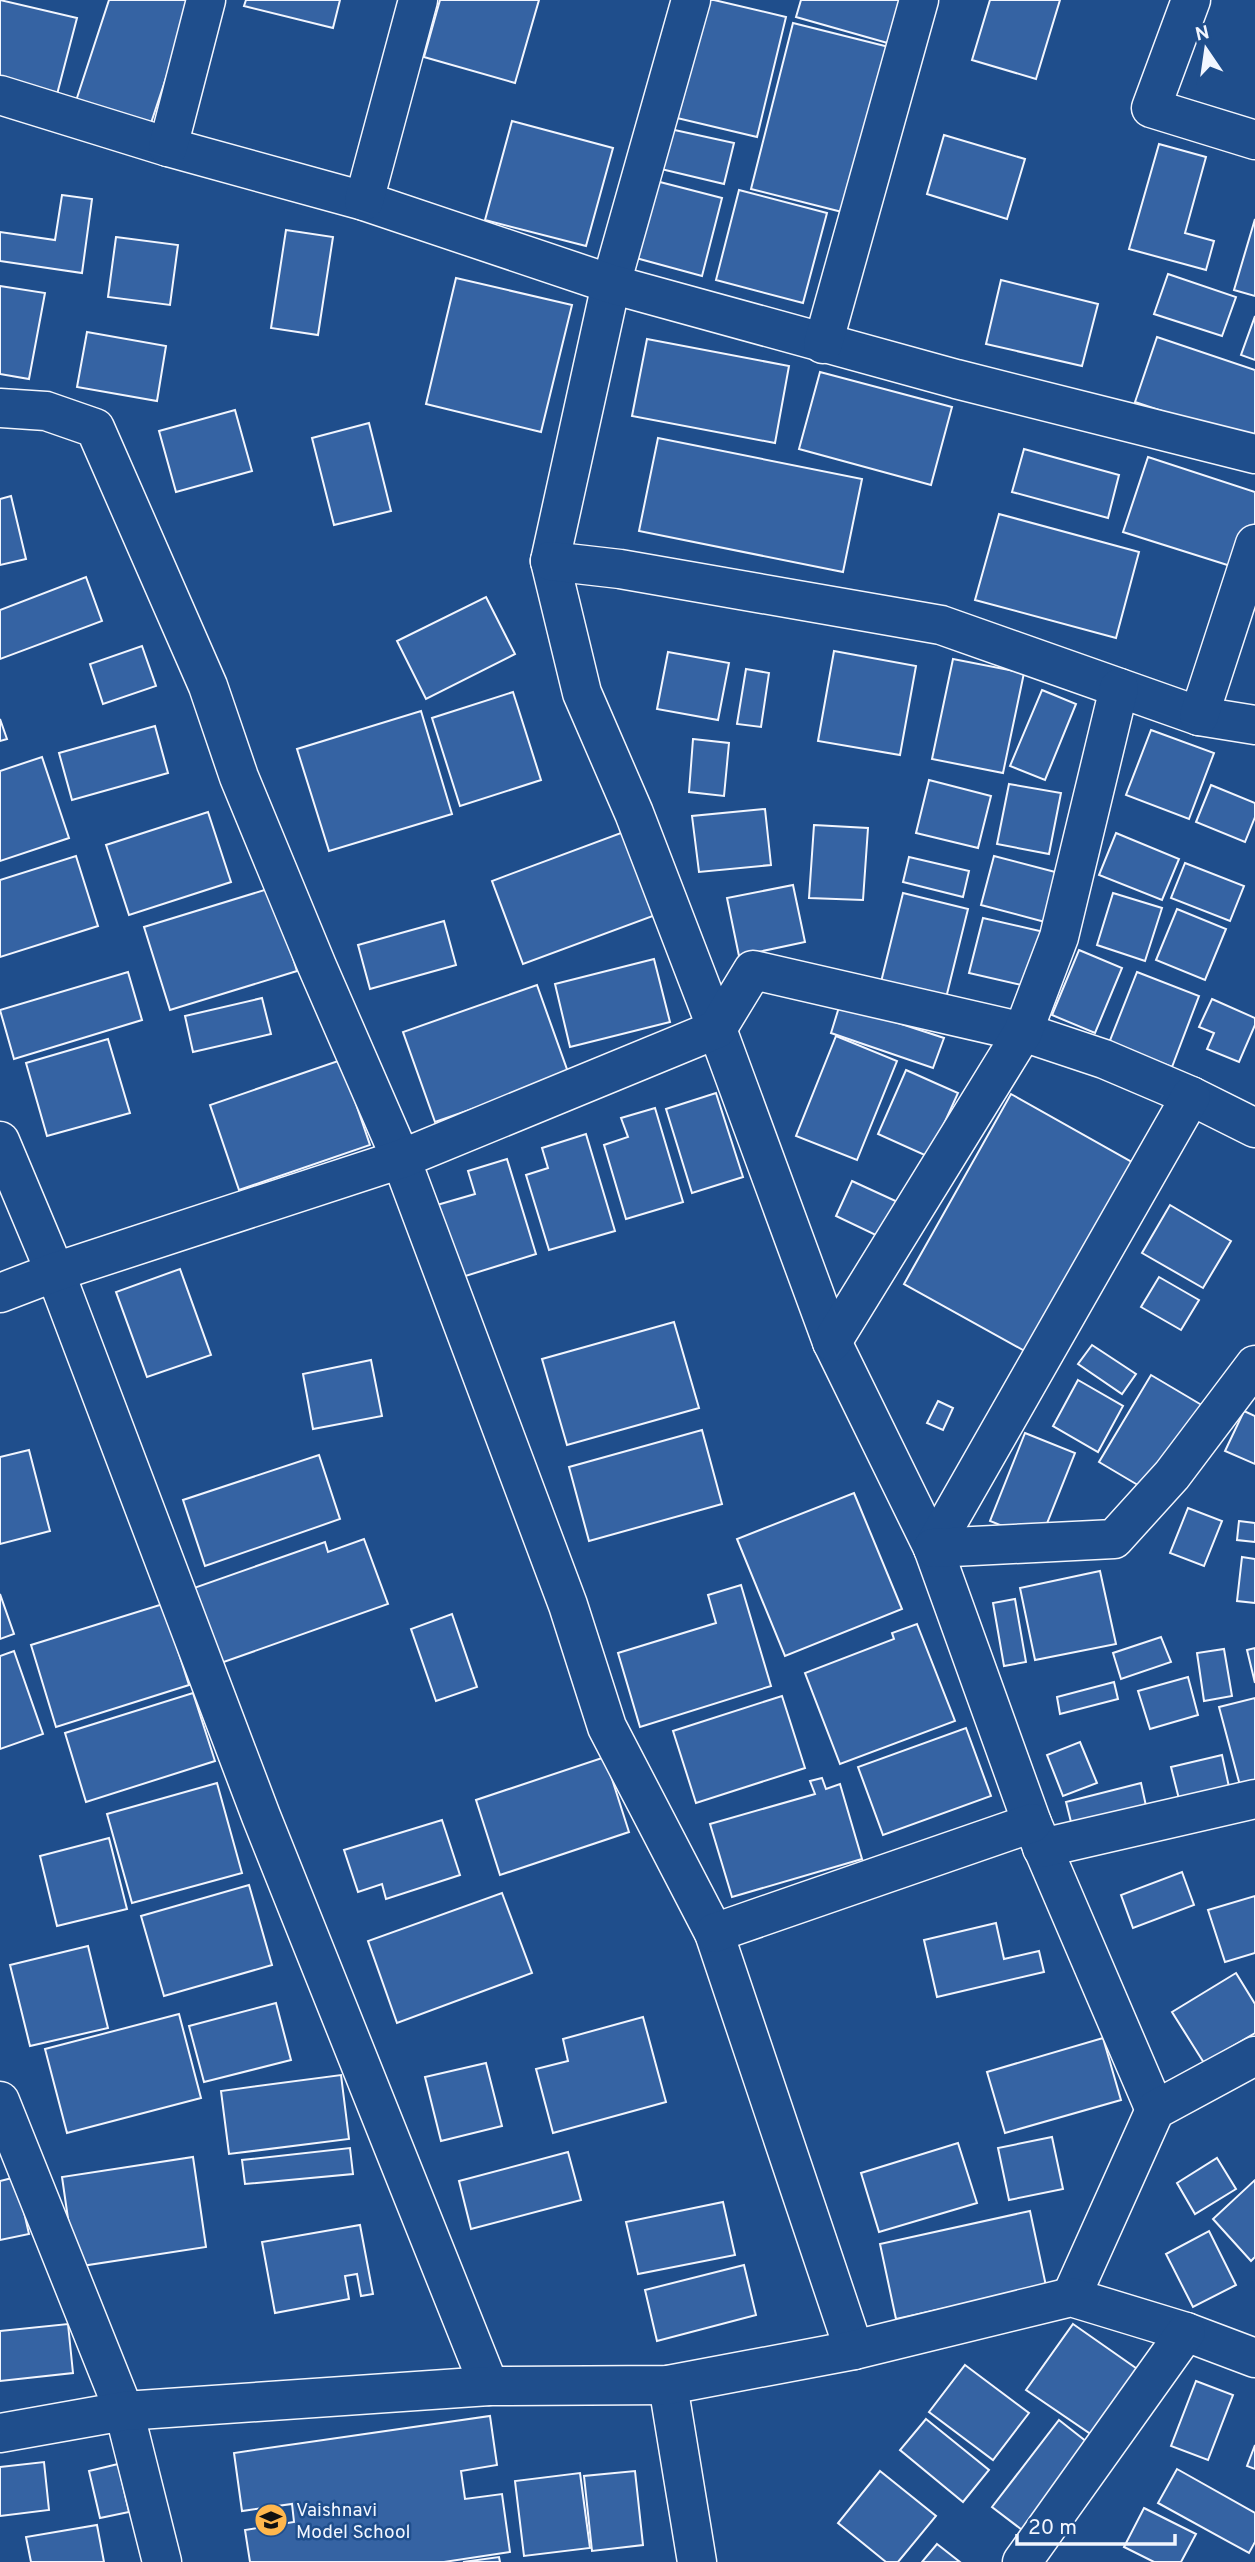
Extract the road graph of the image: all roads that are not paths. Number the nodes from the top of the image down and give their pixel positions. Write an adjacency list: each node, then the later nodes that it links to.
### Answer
1 (206, 0): 8 (street)
2 (418, 0): 9 (street)
3 (691, 0): 10 (street)
4 (919, 0): 11 (street)
5 (1191, 0): 7 (street)
6 (0, 95): 8 (street)
7 (1255, 139)
8 (168, 147): 9 (street)
9 (364, 201): 10 (street)
10 (611, 284): 11 (street); 15 (street)
11 (823, 344): 13 (street)
12 (0, 408): 24 (street)
13 (1255, 454)
14 (1255, 544): 17 (street)
15 (551, 561): 16 (street); 19 (street)
16 (1119, 688): 17 (street); 20 (street)
17 (1199, 716): 18 (street)
18 (1255, 725)
19 (717, 1029): 20 (street); 24 (street); 27 (street)
20 (1023, 1032): 21 (street); 27 (street)
21 (1191, 1096): 22 (street); 29 (street)
22 (1255, 1128)
23 (0, 1141): 25 (street)
24 (401, 1159): 25 (street); 32 (street)
25 (55, 1272): 26 (street); 41 (street)
26 (0, 1293)
27 (832, 1342): 29 (street)
28 (1255, 1364): 29 (street)
29 (933, 1548): 31 (street)
30 (1255, 1799): 31 (street)
31 (1037, 1836): 32 (street); 35 (street)
32 (714, 1933): 38 (street)
33 (1255, 2056): 35 (street)
34 (0, 2101): 42 (street)
35 (1156, 2110): 36 (street)
36 (1071, 2297): 37 (street); 38 (street)
37 (1185, 2332): 39 (street); 46 (street)
38 (854, 2350): 40 (street)
39 (1255, 2358)
40 (668, 2385): 41 (street); 45 (street)
41 (489, 2386): 42 (street)
42 (124, 2411): 43 (street); 44 (street)
43 (0, 2433)
44 (162, 2562)
45 (696, 2562)
46 (1023, 2562)

